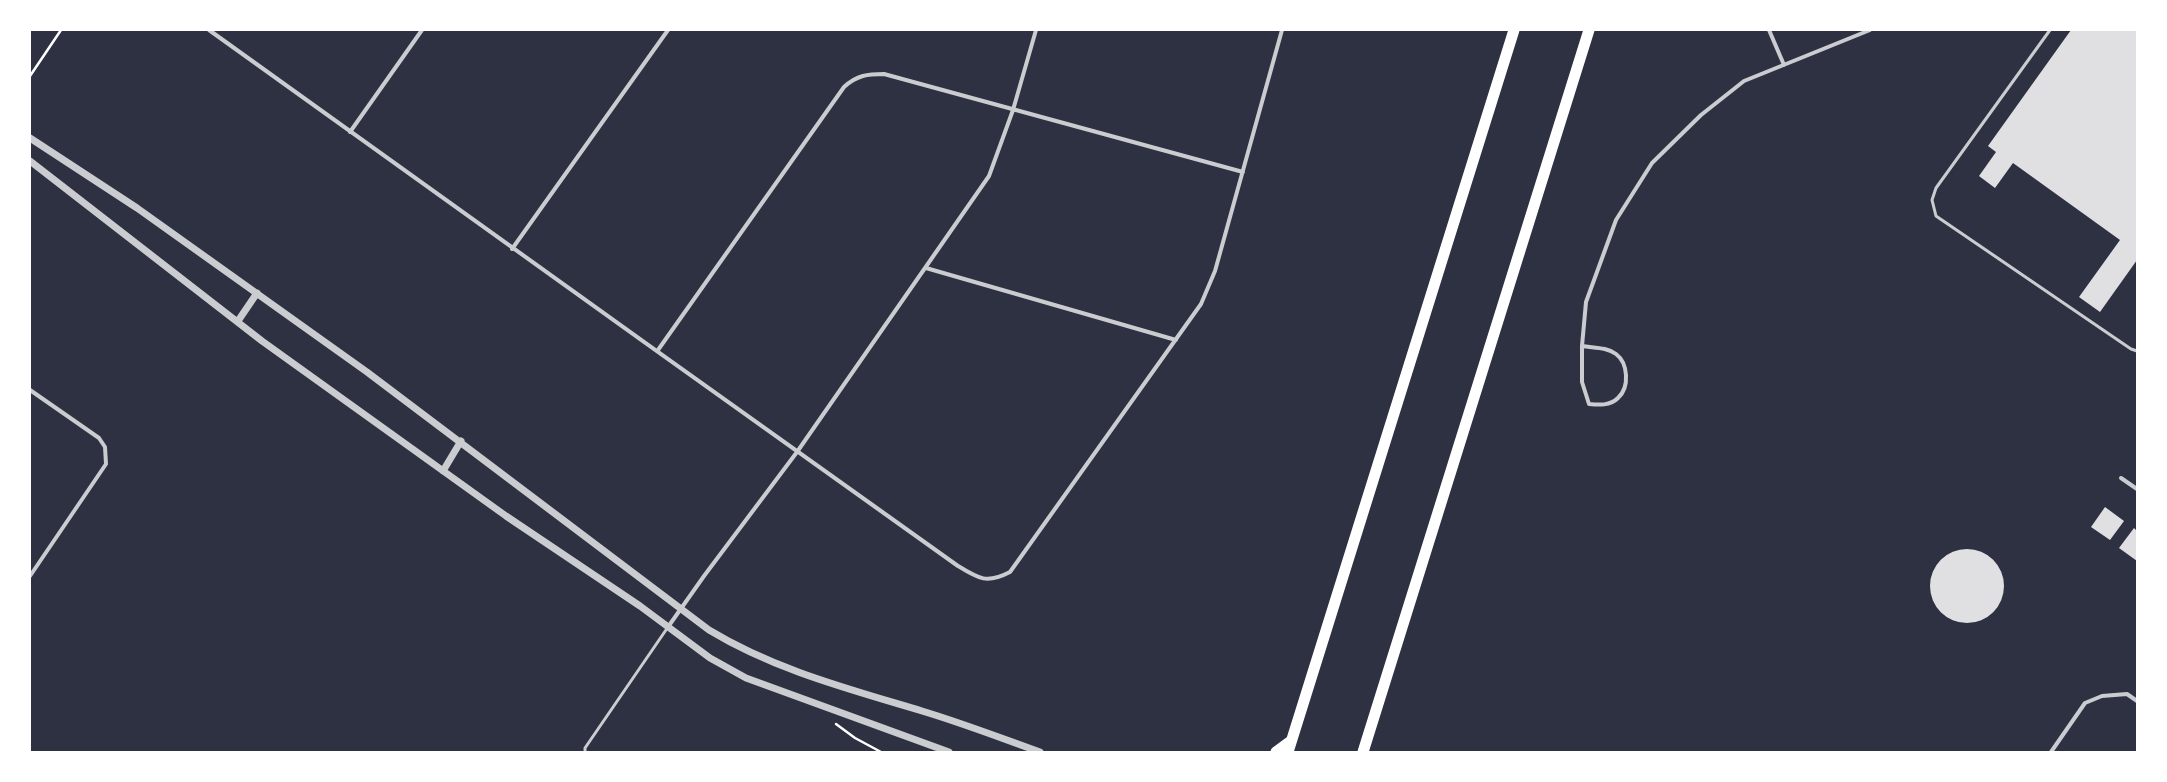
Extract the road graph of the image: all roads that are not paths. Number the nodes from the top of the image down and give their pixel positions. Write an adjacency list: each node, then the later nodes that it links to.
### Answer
1 (209, 30): 13 (street)
2 (422, 30): 13 (street)
3 (668, 30): 17 (street)
4 (1036, 30): 12 (street)
5 (1282, 30): 16 (street)
6 (1514, 30): 35 (highway)
7 (1589, 30): 41 (highway)
8 (1769, 30): 11 (street)
9 (1870, 30): 11 (street)
10 (2050, 30): 24 (lane)
11 (1784, 65): 22 (street)
12 (1014, 110): 16 (street); 18 (street); 23 (street)
13 (350, 132): 17 (street)
14 (30, 138): 19 (street)
15 (30, 161): 20 (street)
16 (1243, 172): 21 (street)
17 (512, 249): 23 (street)
18 (926, 268): 21 (street); 27 (street)
19 (256, 293): 20 (street); 26 (street)
20 (238, 321): 28 (street)
21 (1176, 340): 27 (street)
22 (1582, 346): 22 (street)
23 (658, 350): 27 (street)
24 (2137, 351)
25 (30, 390): 31 (street)
26 (461, 441): 28 (street); 32 (street)
27 (797, 452): 32 (street)
28 (443, 471): 33 (street)
29 (2121, 478): 30 (street)
30 (2137, 489)
31 (30, 576)
32 (681, 608): 33 (street); 38 (street)
33 (668, 627): 36 (lane); 37 (street)
34 (2137, 701): 42 (street)
35 (1291, 741): 39 (highway); 40 (highway)
36 (585, 752)
37 (949, 752)
38 (1040, 752)
39 (1276, 752)
40 (1288, 752)
41 (1363, 752)
42 (2051, 752)

